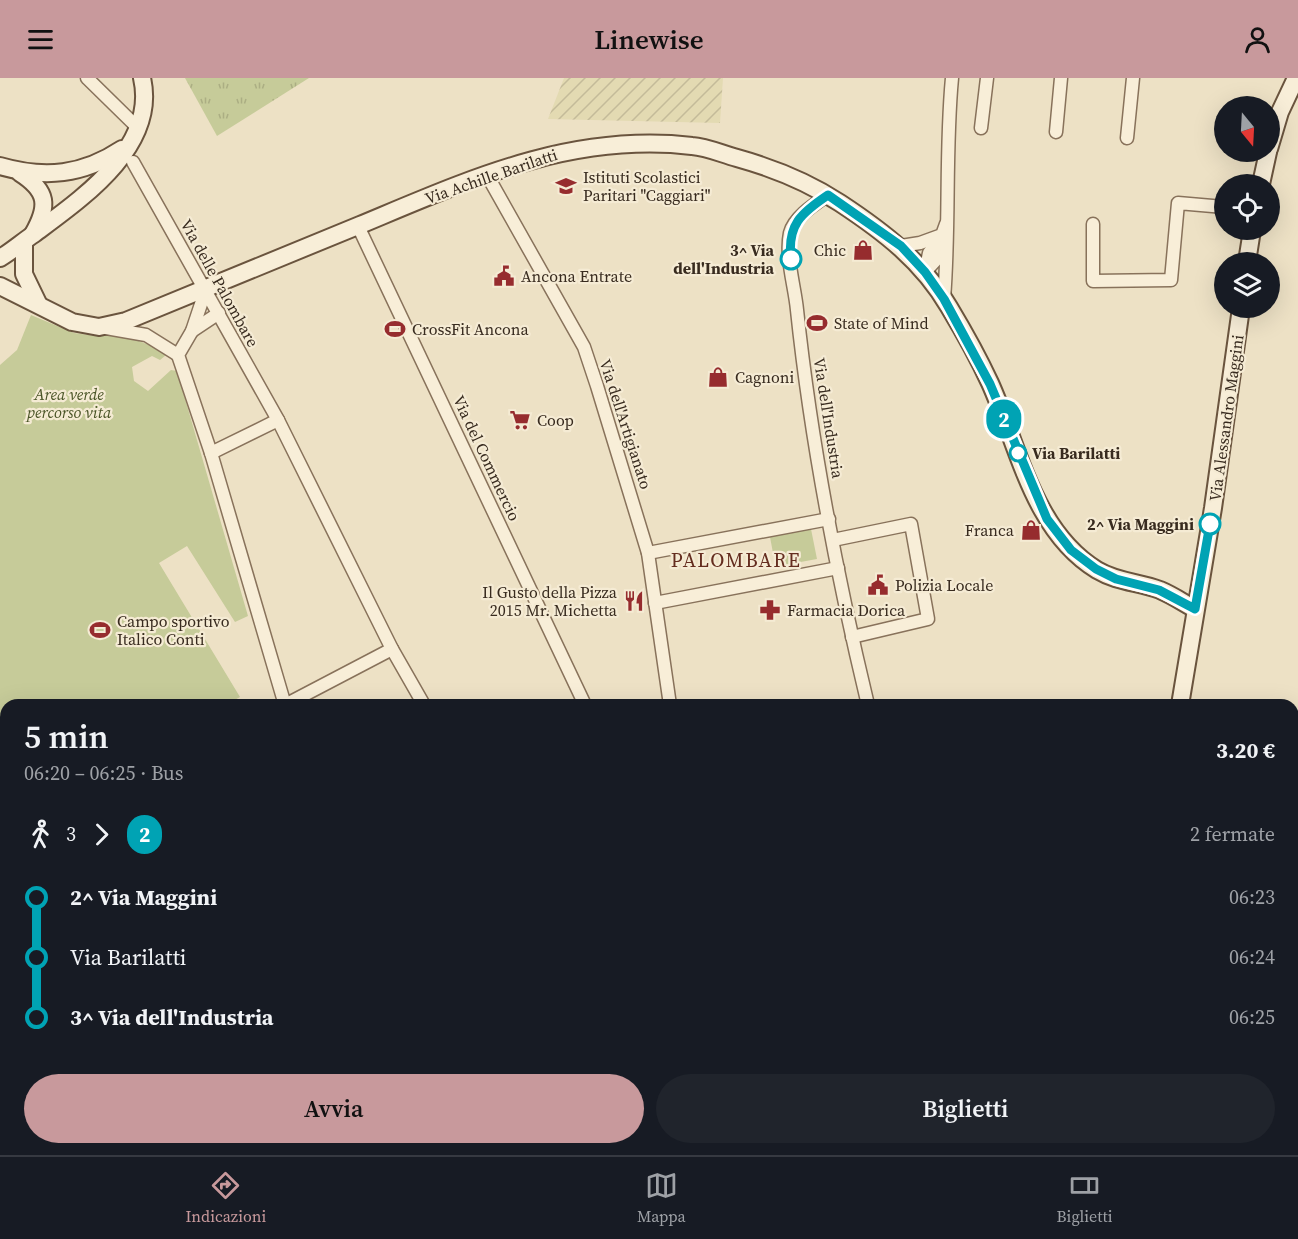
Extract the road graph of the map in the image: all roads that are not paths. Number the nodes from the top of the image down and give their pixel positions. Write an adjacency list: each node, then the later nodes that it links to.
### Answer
1 (87, 78): 9 (street)
2 (142, 78): 9 (street)
3 (952, 78): 22 (street)
4 (987, 78): 10 (street)
5 (1061, 78): 11 (street)
6 (1133, 78): 12 (street)
7 (1296, 78): 8 (street)
8 (1280, 112)
9 (137, 127): 13 (street)
10 (981, 128)
11 (1056, 132)
12 (1127, 138)
13 (128, 145): 16 (street); 23 (street)
14 (133, 162): 28 (street, Via delle Palombare)
15 (0, 166): 16 (street)
16 (17, 171): 23 (street)
17 (487, 175): 18 (street, Via Achille Barilatti); 21 (street, Via Achille Barilatti); 40 (street, Via dell'Artigianato)
18 (828, 195): 24 (street, Via Achille Barilatti); 38 (street, Via dell'Industria)
19 (1214, 206): 20 (street)
20 (1093, 224)
21 (358, 226): 28 (street, Via Achille Barilatti); 51 (street, Via del Commercio)
22 (945, 235): 24 (street); 26 (street); 29 (street)
23 (29, 238): 25 (street); 30 (street)
24 (901, 246): 26 (street, Via Achille Barilatti)
25 (0, 258)
26 (925, 272): 29 (street, Via Achille Barilatti)
27 (0, 286): 30 (street, Via Achille Barilatti)
28 (206, 289): 31 (street, Via delle Palombare); 33 (street, Via Achille Barilatti); 34 (street)
29 (944, 299): 43 (street, Via Achille Barilatti)
30 (38, 303): 33 (street, Via Achille Barilatti)
31 (219, 313): 34 (street); 36 (street, Via delle Palombare)
32 (1240, 318): 42 (street, Via Alessandro Maggini)
33 (99, 327): 35 (street, Via Achille Barilatti)
34 (192, 332): 35 (street)
35 (178, 355): 37 (street)
36 (278, 420): 37 (street); 47 (street, Via delle Palombare)
37 (211, 453): 48 (street)
38 (829, 519): 39 (street, Via dell'Industria); 40 (street)
39 (833, 540): 41 (street, Via dell'Industria); 46 (street)
40 (648, 553): 44 (street, Via dell'Artigianato)
41 (838, 568): 44 (street); 46 (street, Via dell'Industria)
42 (1199, 585): 43 (street, Via Achille Barilatti); 45 (street, Via Alessandro Maggini)
43 (1159, 590): 45 (street, Via Achille Barilatti)
44 (654, 603): 52 (street, Via dell'Artigianato)
45 (1195, 609): 54 (street, Via Alessandro Maggini)
46 (852, 637): 53 (street, Via dell'Industria)
47 (392, 649): 49 (street); 50 (street, Via delle Palombare)
48 (283, 699)
49 (296, 699)
50 (421, 699)
51 (582, 699)
52 (669, 699)
53 (867, 699)
54 (1181, 699)

